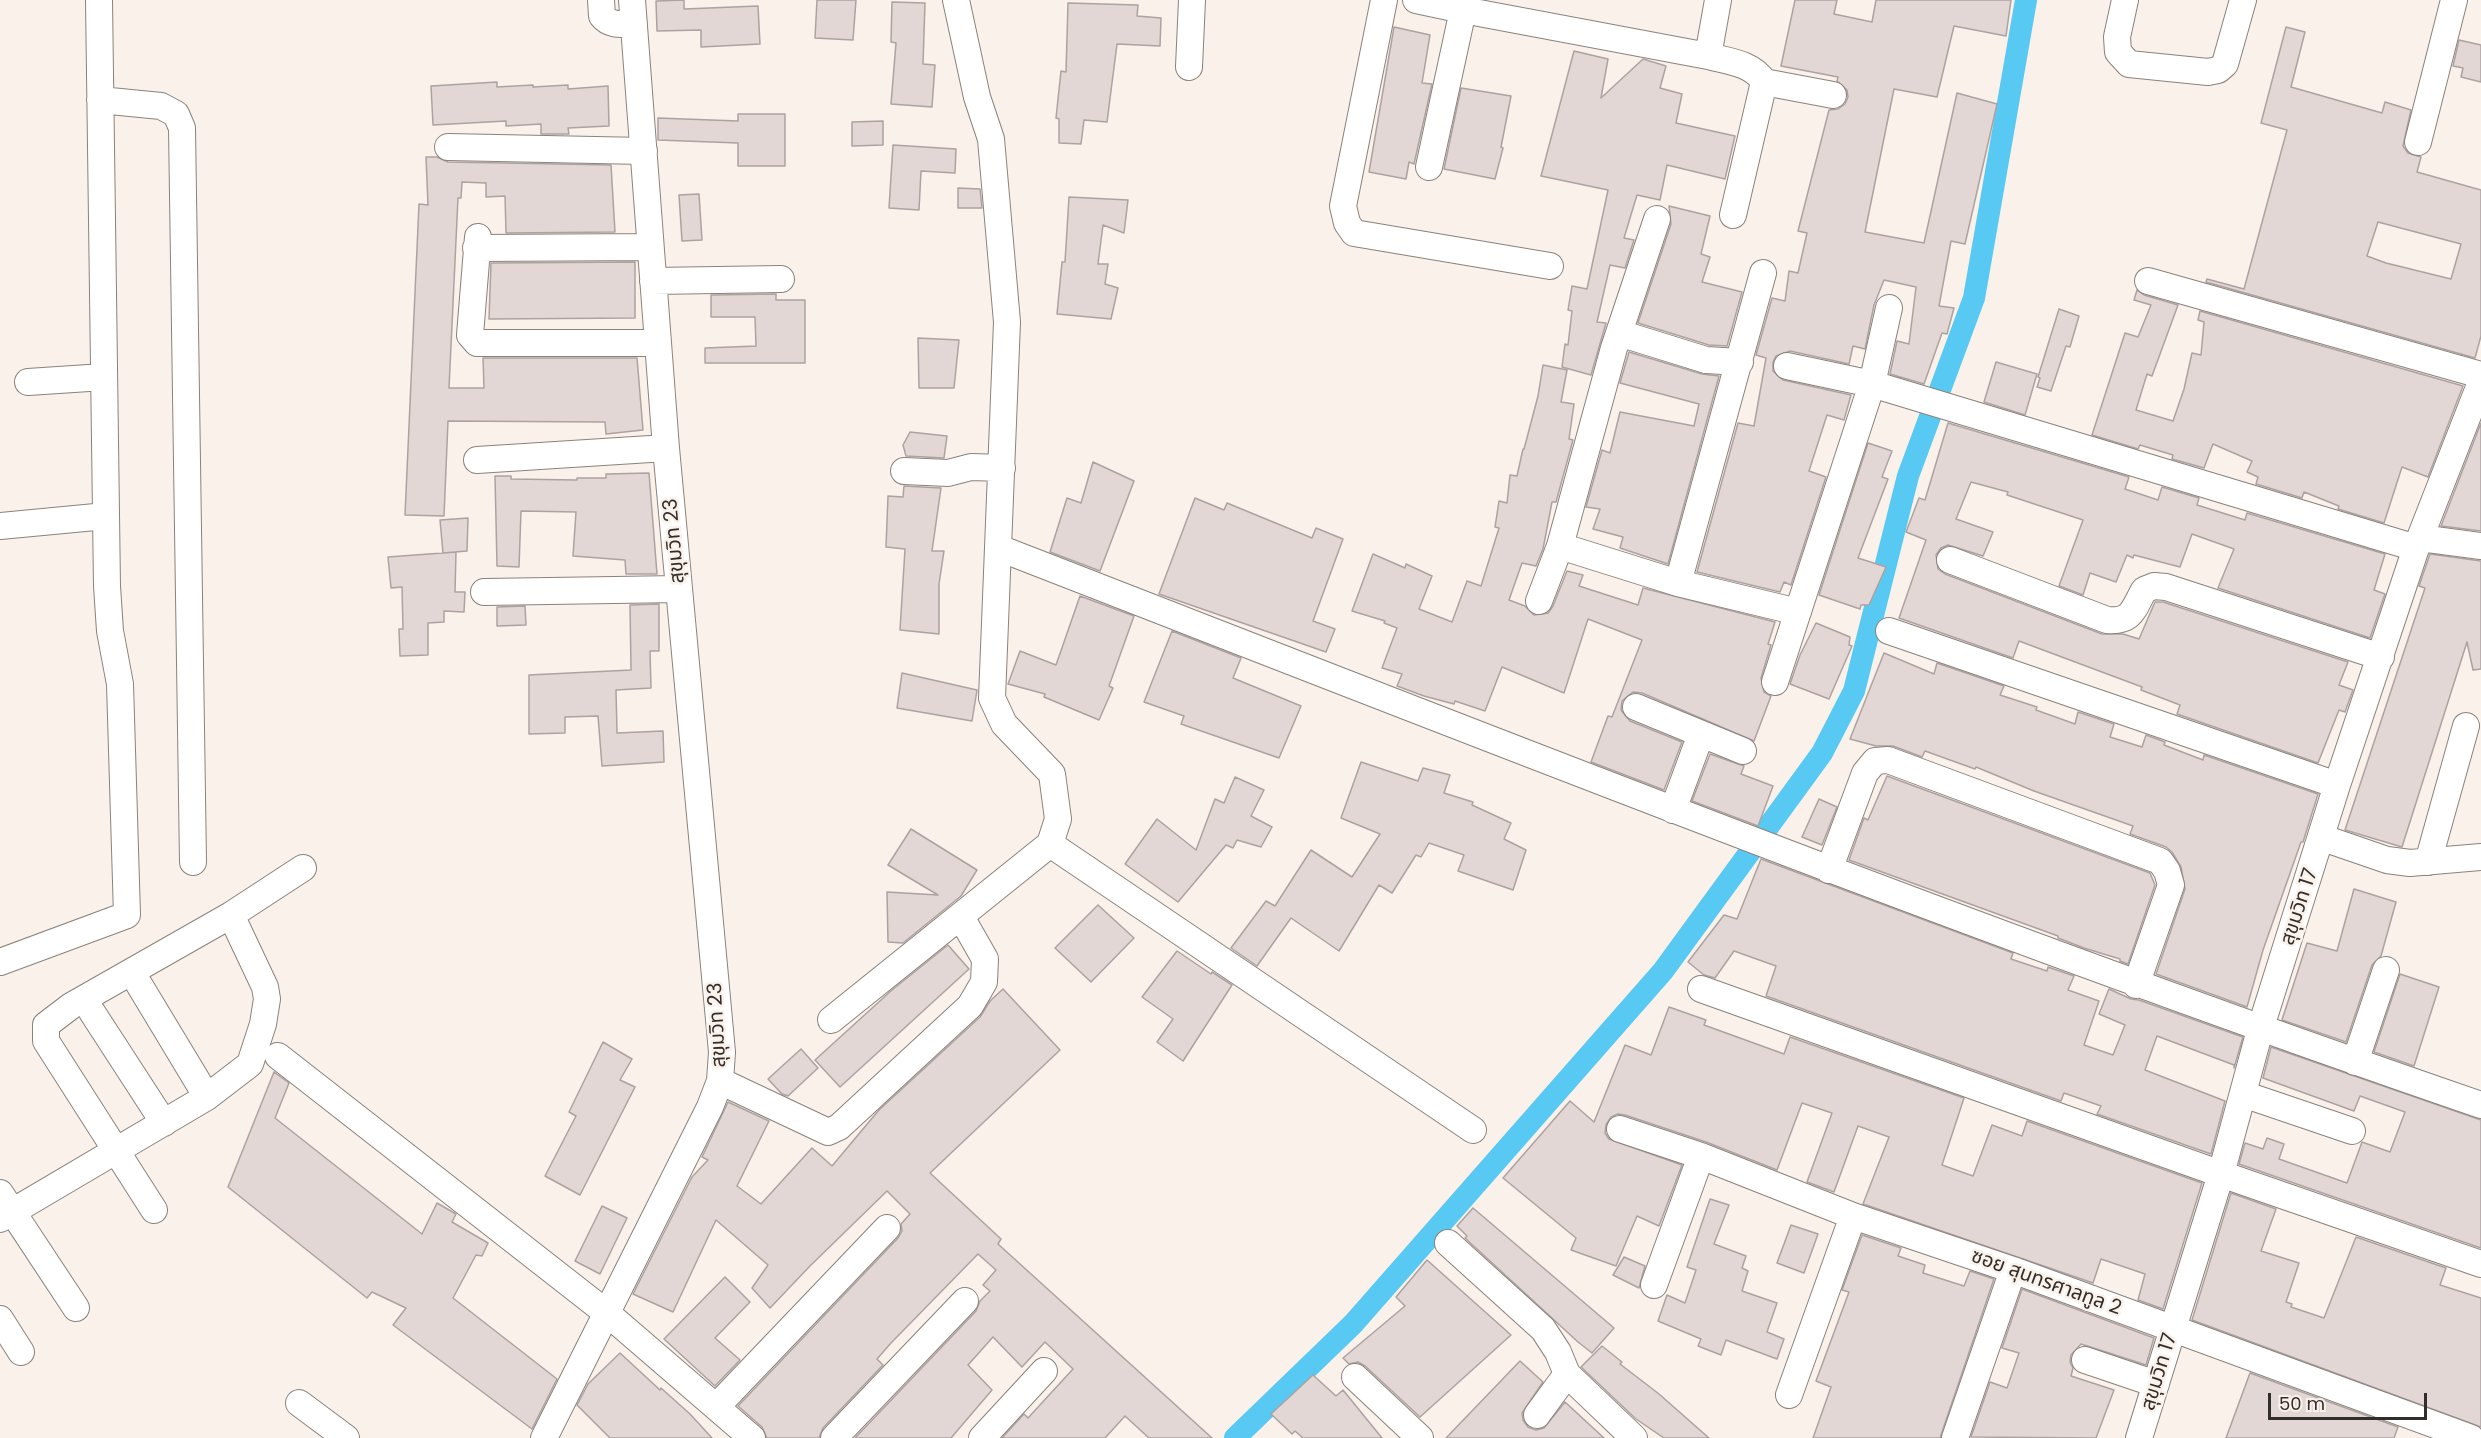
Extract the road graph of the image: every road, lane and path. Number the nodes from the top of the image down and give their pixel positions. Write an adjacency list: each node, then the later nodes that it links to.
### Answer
1 (99, 0): 17 (street)
2 (601, 0): 12 (street)
3 (956, 0): 42 (street)
4 (1192, 0): 14 (street)
5 (1384, 0): 25 (street)
6 (1416, 0): 11 (street)
7 (1718, 0): 13 (street)
8 (2126, 0): 9 (street)
9 (2243, 0)
10 (2454, 0): 18 (street)
11 (1464, 10): 13 (street); 21 (street)
12 (633, 12): 20 (street, สุขุมวิท 23)
13 (1708, 56): 15 (street)
14 (1188, 68)
15 (1764, 82): 16 (street); 22 (street)
16 (1833, 95)
17 (99, 100): 36 (street); 68 (street)
18 (2418, 142)
19 (448, 147): 20 (street)
20 (644, 152): 24 (street, สุขุมวิท 23)
21 (1429, 168)
22 (1733, 215)
23 (1657, 219): 31 (street)
24 (650, 247): 28 (street, สุขุมวิท 23); 32 (street)
25 (1550, 266)
26 (1763, 273): 33 (street)
27 (781, 279): 28 (street)
28 (653, 281): 32 (street, สุขุมวิท 23)
29 (2148, 281): 35 (street)
30 (1889, 308): 39 (street)
31 (1619, 333): 33 (street); 47 (street)
32 (658, 343): 40 (street, สุขุมวิท 23)
33 (1740, 362): 51 (street)
34 (1787, 366): 39 (street)
35 (2481, 375)
36 (104, 377): 37 (street); 44 (street)
37 (28, 382)
38 (2481, 382): 46 (street, สุขุมวิท 17)
39 (1872, 384): 46 (street); 55 (street)
40 (666, 448): 41 (street); 52 (street, สุขุมวิท 23)
41 (477, 460)
42 (1002, 468): 43 (street); 49 (street)
43 (904, 471)
44 (106, 516): 45 (street); 74 (street)
45 (0, 526)
46 (2418, 543): 48 (street); 57 (street, สุขุมวิท 17)
47 (1560, 546): 51 (street); 54 (street)
48 (2481, 546)
49 (999, 548): 64 (street); 66 (street)
50 (1950, 560): 57 (street)
51 (1678, 583): 55 (street)
52 (679, 589): 53 (street); 84 (street, สุขุมวิท 23)
53 (484, 592)
54 (1539, 601)
55 (1798, 612): 58 (street)
56 (1889, 631): 63 (street)
57 (2381, 657): 63 (street, สุขุมวิท 17)
58 (1775, 682)
59 (1636, 707): 61 (street)
60 (2466, 726): 69 (street)
61 (1701, 734): 62 (street); 64 (street)
62 (1743, 751)
63 (2337, 785): 65 (street, สุขุมวิท 17)
64 (1672, 810): 71 (street)
65 (2322, 838): 69 (street); 81 (street, สุขุมวิท 17)
66 (1050, 844): 73 (street); 90 (street)
67 (2481, 856): 69 (street)
68 (193, 862)
69 (2428, 862)
70 (303, 868): 72 (street)
71 (1829, 870): 77 (street); 77 (street)
72 (231, 915): 86 (street); 92 (street)
73 (961, 917): 80 (street); 84 (street)
74 (0, 962)
75 (2386, 970): 83 (street)
76 (137, 981): 86 (street)
77 (2136, 985): 81 (street)
78 (1701, 989): 94 (street)
79 (92, 1012): 88 (street)
80 (831, 1020)
81 (2260, 1030): 83 (street); 85 (street, สุขุมวิท 17)
82 (278, 1056): 105 (street)
83 (2355, 1062): 87 (street)
84 (720, 1082): 105 (street, สุขุมวิท 23)
85 (2243, 1094): 91 (street); 94 (street, สุขุมวิท 17)
86 (207, 1096): 88 (street)
87 (2481, 1105)
88 (164, 1123): 92 (street)
89 (1620, 1129): 93 (street, ซอย สุนทรศาลทูล 2)
90 (1473, 1130)
91 (2352, 1131)
92 (116, 1151): 95 (street); 96 (street)
93 (1701, 1156): 97 (street, ซอย สุนทรศาลทูล 2); 102 (street)
94 (2221, 1174): 100 (street); 107 (street, สุขุมวิท 17)
95 (4, 1208): 104 (street)
96 (153, 1210)
97 (1853, 1216): 101 (street, ซอย สุนทรศาลทูล 2); 114 (street)
98 (887, 1228): 116 (street)
99 (1448, 1243): 111 (street)
100 (2481, 1264)
101 (2013, 1270): 107 (street, ซอย สุนทรศาลทูล 2); 125 (street)
102 (1654, 1285)
103 (965, 1301): 121 (street)
104 (76, 1308)
105 (608, 1314): 116 (street); 119 (street, สุขุมวิท 23)
106 (0, 1319): 108 (street)
107 (2173, 1329): 113 (street, สุขุมวิท 17); 127 (street, ซอย สุนทรศาลทูล 2)
108 (21, 1352)
109 (2085, 1360): 113 (street)
110 (1044, 1371): 122 (street)
111 (1567, 1374): 117 (street); 124 (street)
112 (1355, 1377): 123 (street)
113 (2156, 1384): 126 (street, สุขุมวิท 17)
114 (1789, 1395)
115 (299, 1403): 118 (street)
116 (717, 1406): 120 (street)
117 (1537, 1415)
118 (346, 1438)
119 (544, 1438)
120 (752, 1438)
121 (834, 1438)
122 (982, 1438)
123 (1420, 1438)
124 (1634, 1438)
125 (1954, 1438)
126 (2139, 1438)
127 (2471, 1438)

